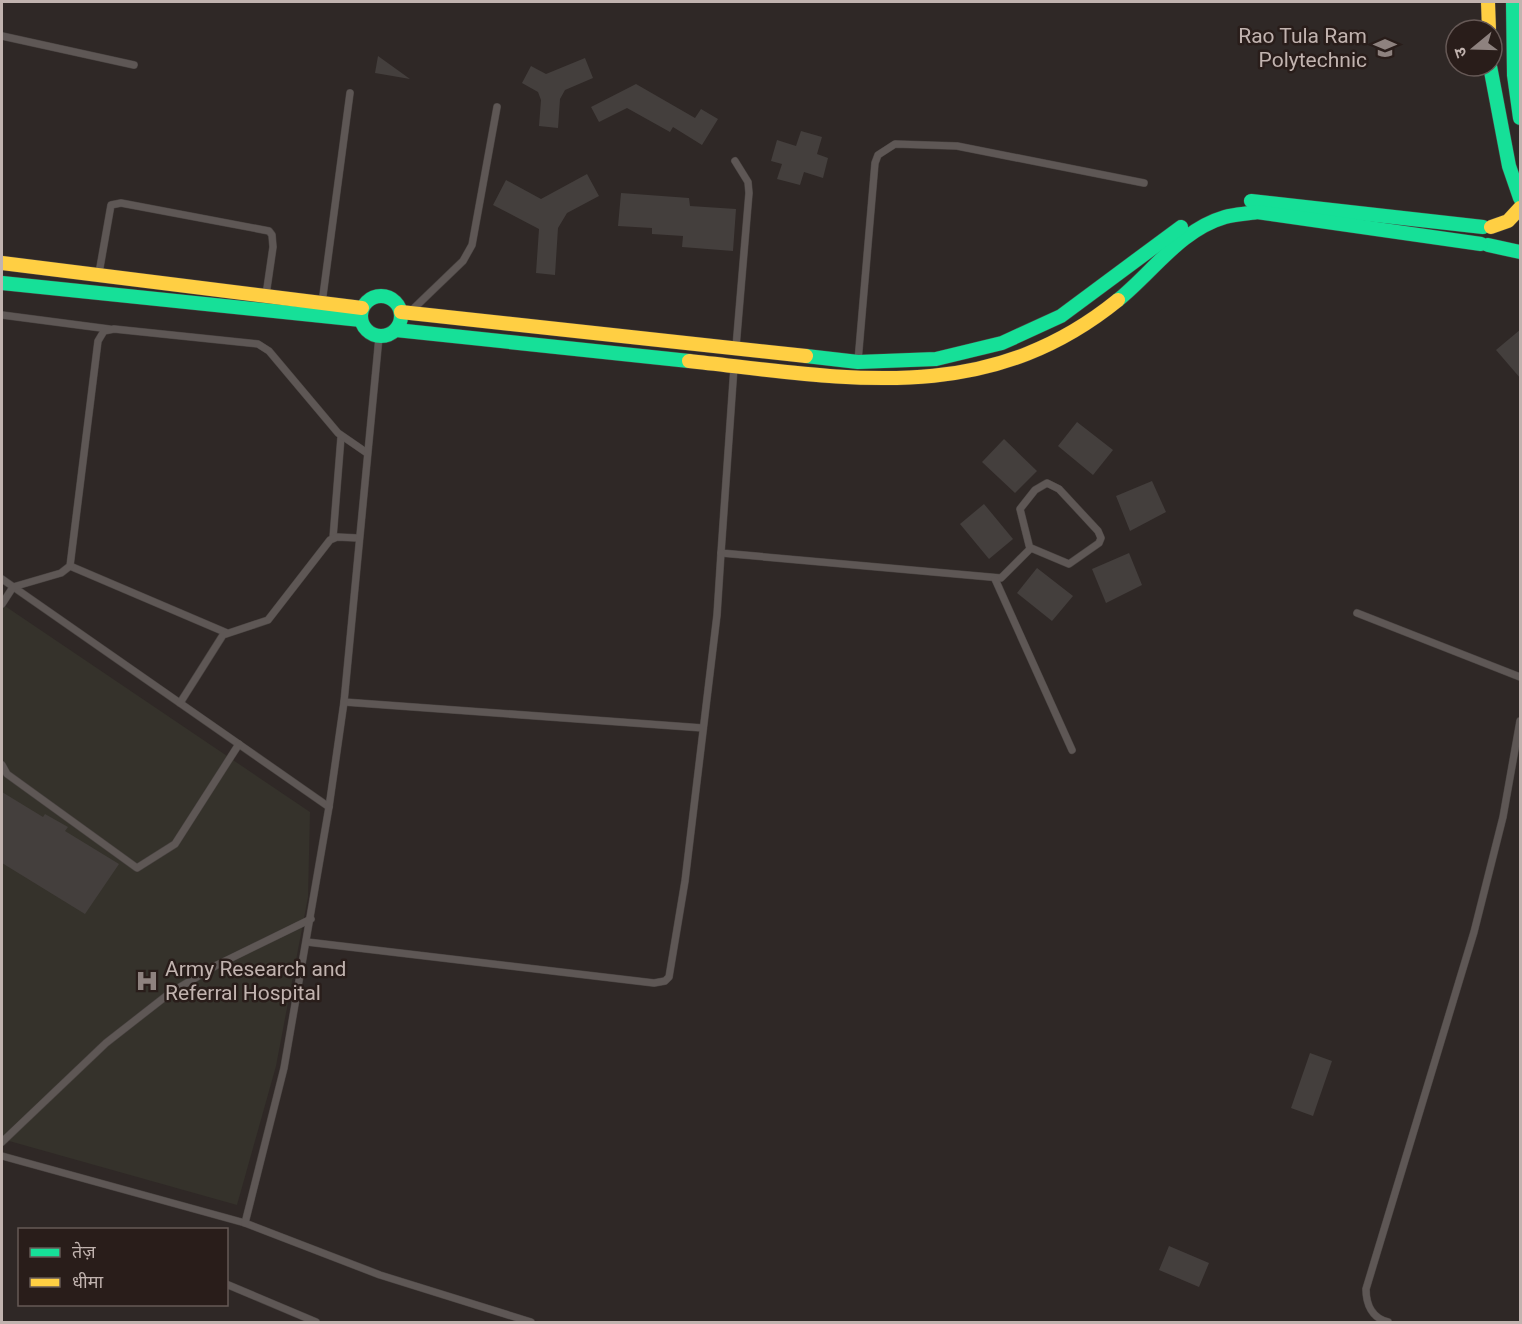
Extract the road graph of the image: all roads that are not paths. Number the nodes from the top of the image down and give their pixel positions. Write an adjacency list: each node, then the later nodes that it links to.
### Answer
1 (1488, 2): 3 (main road)
2 (1513, 2): 9 (main road)
3 (1489, 18)
4 (2, 36): 5 (lane)
5 (134, 65)
6 (1492, 78): 12 (main road)
7 (350, 93): 22 (lane)
8 (498, 107): 23 (lane)
9 (1521, 118)
10 (735, 161): 29 (lane)
11 (1144, 183): 30 (lane)
12 (1521, 198)
13 (1521, 208): 14 (main road)
14 (1327, 216): 15 (main road); 16 (main road)
15 (1190, 228): 30 (main road); 32 (main road)
16 (1521, 252)
17 (2, 263): 18 (main road)
18 (99, 275): 20 (lane); 21 (main road); 21 (lane)
19 (2, 283): 20 (main road)
20 (97, 293): 24 (main road)
21 (266, 296): 22 (main road)
22 (322, 303): 24 (main road)
23 (405, 313): 24 (main road); 27 (main road); 29 (main road)
24 (362, 314): 28 (main road)
25 (2, 315): 26 (lane)
26 (109, 330): 33 (lane); 39 (lane)
27 (396, 330): 28 (main road); 31 (main road)
28 (379, 337): 34 (lane)
29 (735, 350): 30 (main road); 31 (lane)
30 (858, 362): 32 (lane)
31 (734, 365): 32 (main road); 38 (lane)
32 (857, 379)
33 (341, 436): 34 (lane); 35 (lane)
34 (367, 453): 36 (lane)
35 (333, 538): 36 (lane); 45 (lane)
36 (358, 538): 47 (lane)
37 (1031, 548): 37 (lane); 41 (lane)
38 (722, 553): 41 (lane); 50 (lane)
39 (70, 566): 42 (lane); 45 (lane)
40 (2, 579): 42 (lane)
41 (995, 579): 52 (lane)
42 (13, 587): 43 (lane); 48 (lane)
43 (2, 604)
44 (1358, 613): 46 (lane)
45 (227, 633): 48 (lane)
46 (1521, 677)
47 (344, 702): 50 (lane); 54 (lane)
48 (180, 703): 51 (lane)
49 (1521, 721): 63 (lane)
50 (703, 728): 56 (lane)
51 (239, 744): 53 (lane); 54 (lane)
52 (1072, 750)
53 (2, 765)
54 (329, 807): 55 (lane)
55 (311, 919): 56 (lane); 57 (lane)
56 (307, 942): 59 (lane)
57 (2, 1143)
58 (2, 1156): 59 (lane)
59 (245, 1223): 62 (lane)
60 (228, 1285): 61 (lane)
61 (315, 1323)
62 (531, 1323)
63 (1388, 1323)

